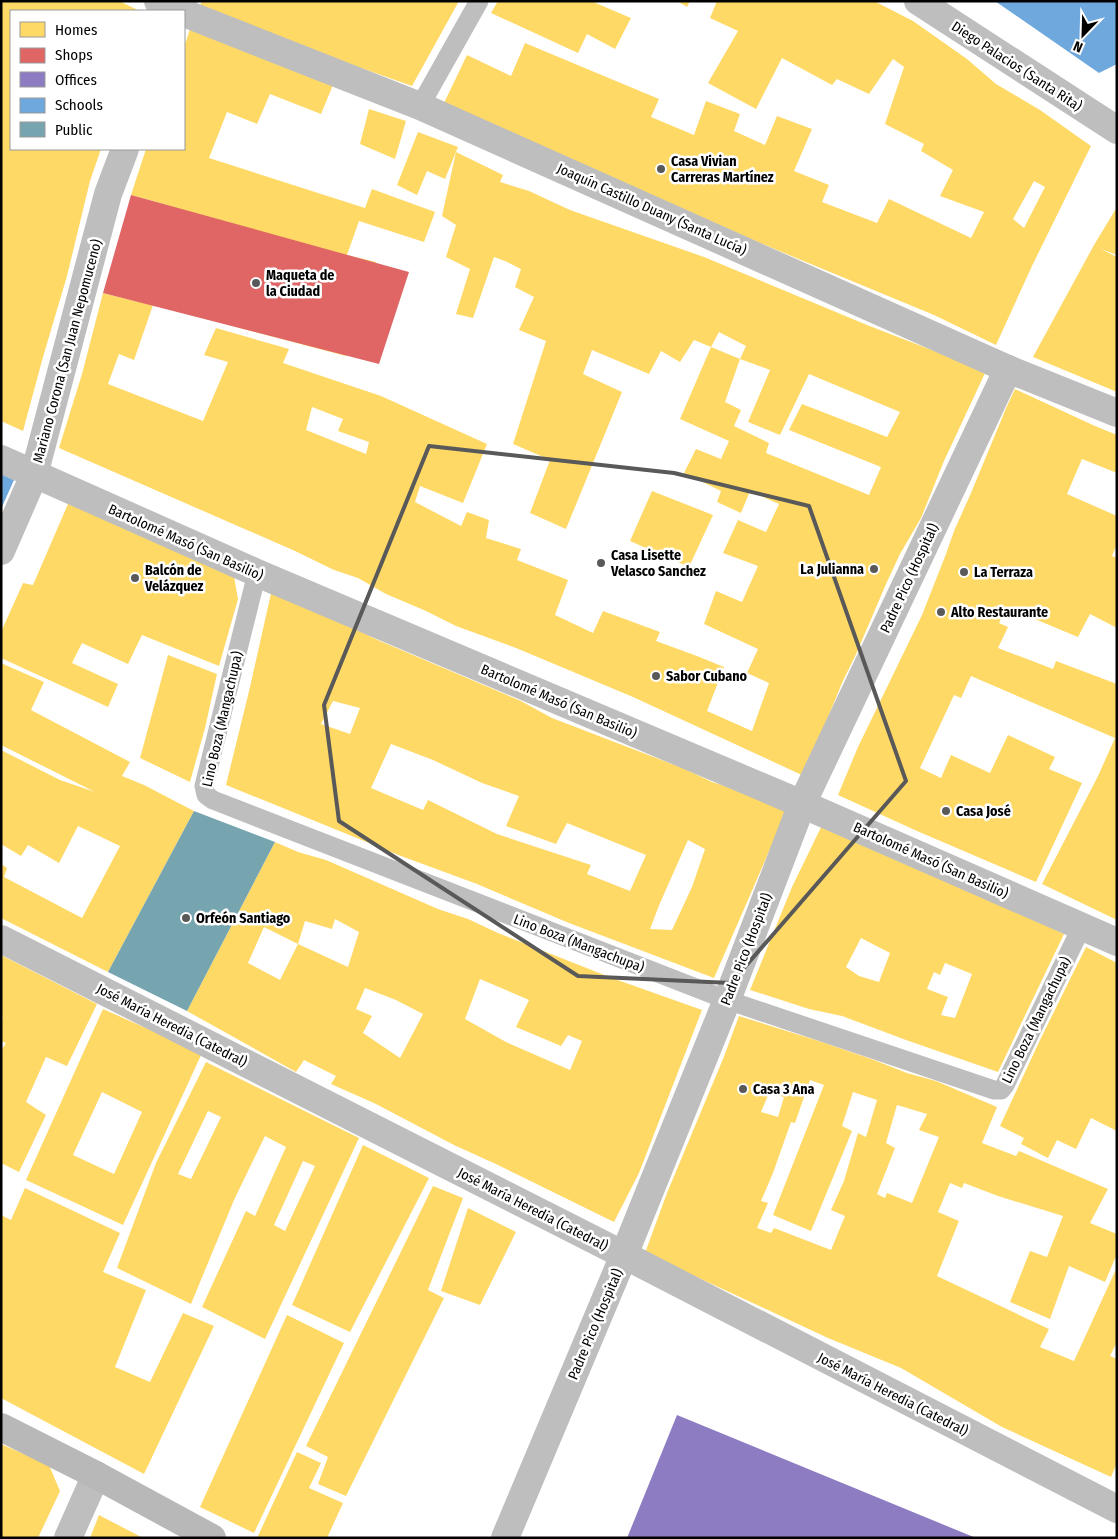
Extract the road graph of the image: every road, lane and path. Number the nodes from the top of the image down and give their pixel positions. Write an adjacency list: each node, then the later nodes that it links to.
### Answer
1 (158, 1): 4 (street)
2 (479, 1): 6 (lane)
3 (918, 1): 7 (street, Diego Palacios (Santa Rita))
4 (177, 10)
5 (185, 13): 6 (street, Joaquín Castillo Duany (Santa Lucía))
6 (420, 106): 9 (street, Joaquín Castillo Duany (Santa Lucía))
7 (1117, 130)
8 (125, 150): 12 (street, Mariano Corona (San Juan Nepomuceno))
9 (1008, 369): 10 (street, Joaquín Castillo Duany (Santa Lucía)); 15 (street, Padre Pico (Hospital))
10 (1117, 413)
11 (1, 460): 12 (street, Bartolomé Masó (San Basilio))
12 (34, 474): 13 (street, Mariano Corona (San Juan Nepomuceno)); 14 (street, Bartolomé Masó (San Basilio))
13 (1, 551)
14 (257, 573): 15 (street, Bartolomé Masó (San Basilio)); 19 (lane, Lino Boza (Mangachupa))
15 (802, 804): 16 (street, Bartolomé Masó (San Basilio)); 19 (street, Padre Pico (Hospital))
16 (1082, 926): 18 (street, Bartolomé Masó (San Basilio)); 19 (lane, Lino Boza (Mangachupa))
17 (1, 939): 20 (street, José María Heredia (Catedral))
18 (1117, 942)
19 (727, 1000): 20 (street, Padre Pico (Hospital))
20 (624, 1255): 23 (street, José María Heredia (Catedral)); 26 (street, Padre Pico (Hospital))
21 (1, 1427): 22 (main road)
22 (96, 1474): 24 (street); 25 (main road)
23 (1117, 1509)
24 (68, 1538)
25 (212, 1538)
26 (505, 1538)

